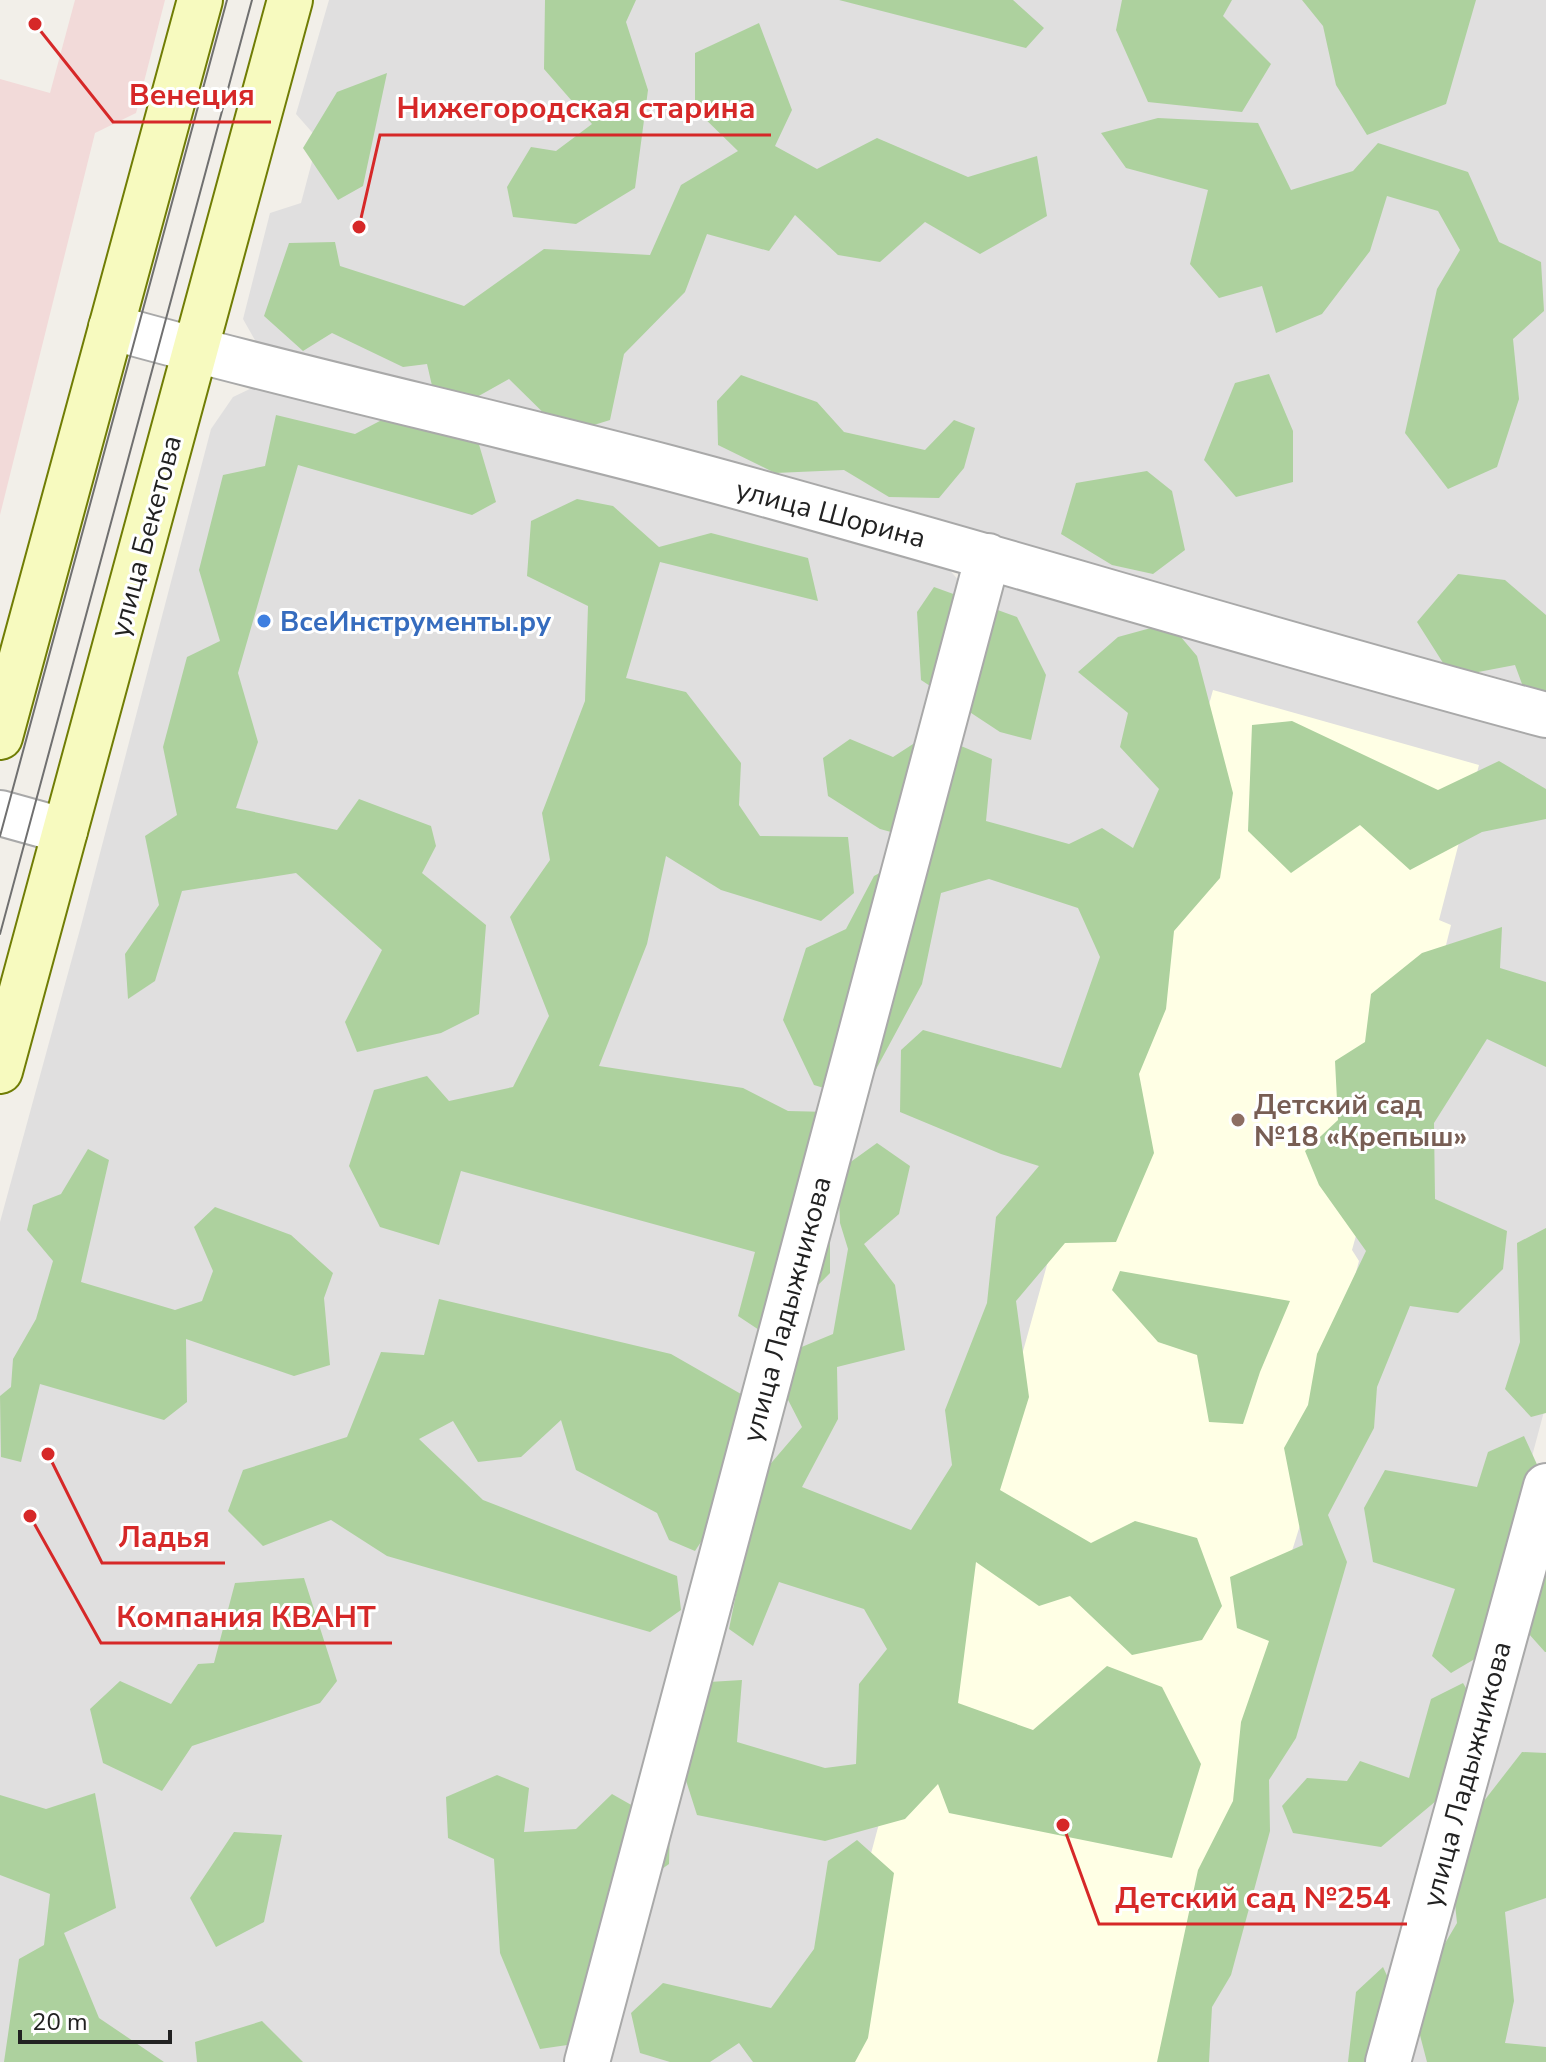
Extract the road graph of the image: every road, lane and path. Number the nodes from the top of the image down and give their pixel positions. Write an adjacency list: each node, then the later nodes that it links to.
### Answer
1 (200, 0): 3 (main road)
2 (290, 0): 4 (main road, улица Бекетова)
3 (111, 327): 4 (street, улица Шорина); 7 (main road)
4 (195, 351): 5 (street, улица Шорина); 9 (main road, улица Бекетова)
5 (988, 556): 6 (street, улица Шорина); 12 (street, улица Ладыжникова)
6 (1546, 715)
7 (0, 737)
8 (0, 813): 9 (street)
9 (65, 831): 10 (main road, улица Бекетова)
10 (0, 1071)
11 (1546, 1486): 13 (street, улица Ладыжникова)
12 (587, 2062)
13 (1388, 2062)

